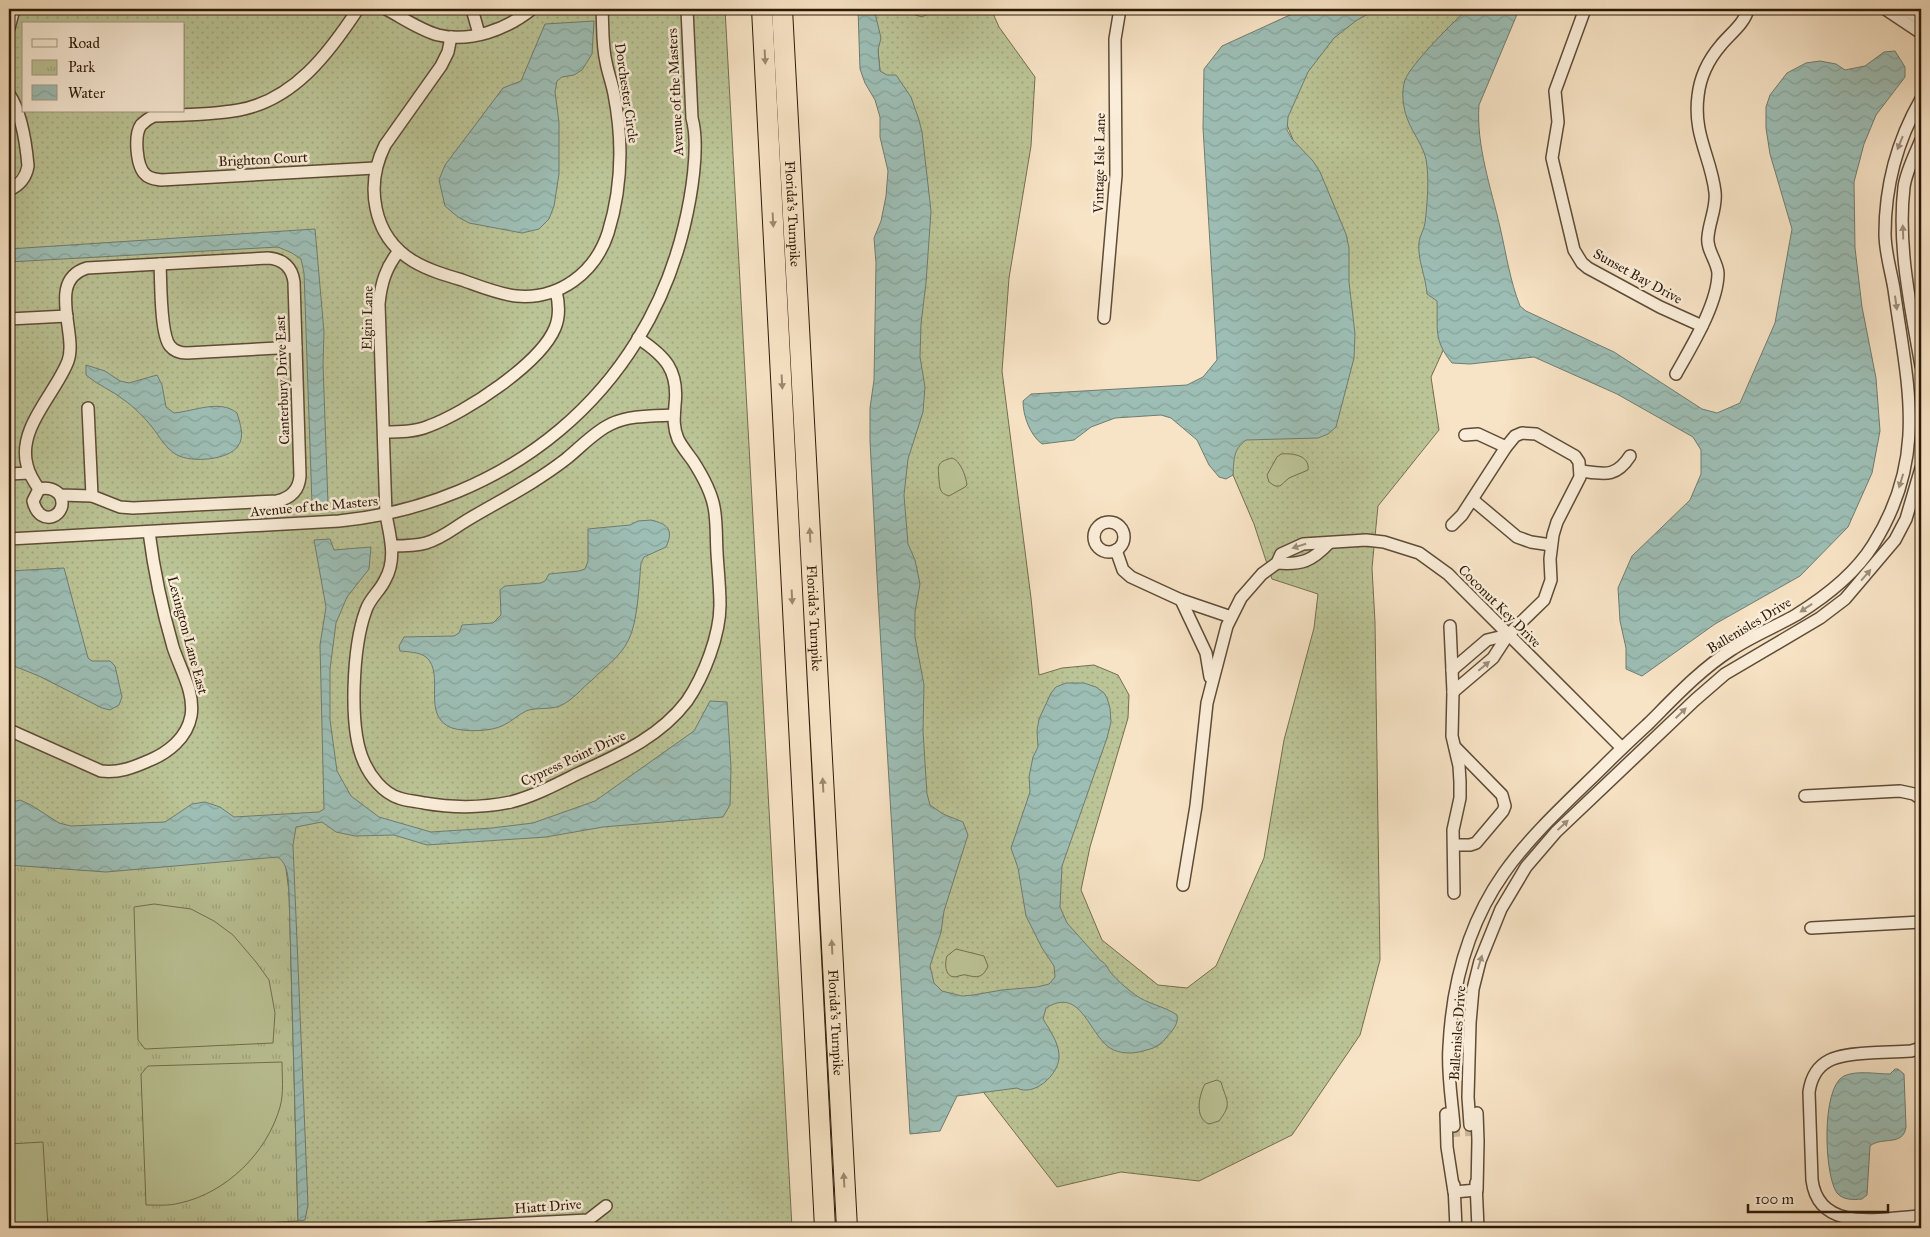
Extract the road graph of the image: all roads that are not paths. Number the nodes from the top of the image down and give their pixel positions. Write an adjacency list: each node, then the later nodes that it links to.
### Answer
1 (14, 9): 16 (street)
2 (358, 9): 23 (street, Brighton Court)
3 (386, 9): 19 (street)
4 (472, 9): 18 (street)
5 (532, 9): 18 (street)
6 (602, 9): 27 (street, Dorchester Circle)
7 (687, 9): 32 (street, Avenue of the Masters)
8 (762, 9): 93 (highway, Florida's Turnpike, one-way to 93)
9 (782, 9): 94 (highway, Florida's Turnpike, one-way to 9)
10 (1119, 9): 29 (street, Vintage Isle Lane)
11 (1585, 9): 31 (street, Sunset Bay Drive)
12 (1748, 9): 31 (street)
13 (1884, 9): 17 (street)
14 (1904, 9): 15 (street)
15 (1921, 20)
16 (9, 28)
17 (1921, 33)
18 (479, 34): 19 (street)
19 (451, 37): 23 (street)
20 (9, 94): 24 (street)
21 (1921, 100): 70 (street, Ballenisles Drive, one-way to 70)
22 (1921, 140): 34 (street, one-way to 22)
23 (375, 168): 25 (street)
24 (9, 190)
25 (399, 251): 27 (street, Dorchester Circle); 38 (street, Elgin Lane)
26 (160, 264): 28 (street, Canterbury Drive East); 33 (street); 33 (street, Canterbury Drive East)
27 (556, 291): 38 (street)
28 (67, 316): 30 (street); 44 (street, Canterbury Drive East)
29 (1104, 318)
30 (9, 319)
31 (1702, 326): 35 (street)
32 (638, 338): 37 (street, Cypress Point Drive); 50 (street, Avenue of the Masters)
33 (296, 347): 48 (street, Canterbury Drive East)
34 (1921, 366)
35 (1676, 374)
36 (88, 408): 48 (street)
37 (674, 415): 58 (street); 58 (street, Cypress Point Drive)
38 (384, 432): 50 (street, Elgin Lane)
39 (1465, 435): 40 (street)
40 (1506, 446): 43 (street); 49 (street)
41 (1630, 456): 43 (street)
42 (1921, 468): 78 (street, Ballenisles Drive, one-way to 42)
43 (1581, 471): 57 (street)
44 (29, 473): 45 (street); 46 (street)
45 (9, 474)
46 (39, 489): 47 (street, Canterbury Drive East); 51 (street)
47 (60, 495): 48 (street, Canterbury Drive East); 51 (street)
48 (92, 496)
49 (1472, 500): 52 (street); 57 (street)
50 (386, 515): 53 (street, Avenue of the Masters); 58 (street, Cypress Point Drive)
51 (48, 518): 54 (street)
52 (1452, 525)
53 (148, 532): 54 (street, Avenue of the Masters); 68 (street, Lexington Lane East)
54 (49, 537): 55 (street, Avenue of the Masters)
55 (9, 539)
56 (1329, 543): 60 (street); 60 (street, Coconut Key Drive, one-way to 60); 64 (street, Coconut Key Drive)
57 (1551, 545): 64 (street)
58 (392, 546)
59 (1116, 550): 61 (street)
60 (1278, 563): 62 (street, Coconut Key Drive)
61 (1181, 600): 62 (street); 66 (street)
62 (1231, 617): 66 (street, Coconut Key Drive)
63 (1450, 626): 65 (street)
64 (1508, 636): 65 (street); 67 (street, one-way to 64); 70 (street, Coconut Key Drive)
65 (1452, 670): 67 (street)
66 (1211, 686): 74 (street, Coconut Key Drive)
67 (1453, 692): 69 (street)
68 (10, 732)
69 (1454, 747): 73 (street); 73 (street)
70 (1622, 748): 80 (street, Ballenisles Drive)
71 (1805, 796): 72 (street)
72 (1921, 799)
73 (1454, 845): 75 (street)
74 (1183, 885)
75 (1454, 894)
76 (1921, 922): 77 (street)
77 (1811, 928)
78 (1469, 1044): 82 (street, Ballenisles Drive); 87 (street)
79 (1921, 1048): 91 (street)
80 (1448, 1050): 81 (street, Ballenisles Drive); 88 (street)
81 (1452, 1098): 82 (street); 83 (street, Ballenisles Drive)
82 (1468, 1098): 84 (street, Ballenisles Drive)
83 (1454, 1126)
84 (1470, 1126)
85 (1455, 1141): 88 (street)
86 (1471, 1141): 87 (street)
87 (1477, 1190): 88 (street); 96 (street)
88 (1454, 1192): 95 (street)
89 (606, 1206): 92 (street, Hiatt Drive)
90 (1921, 1216): 91 (street)
91 (1864, 1224)
92 (429, 1228)
93 (825, 1228)
94 (847, 1228)
95 (1456, 1228)
96 (1478, 1228)

